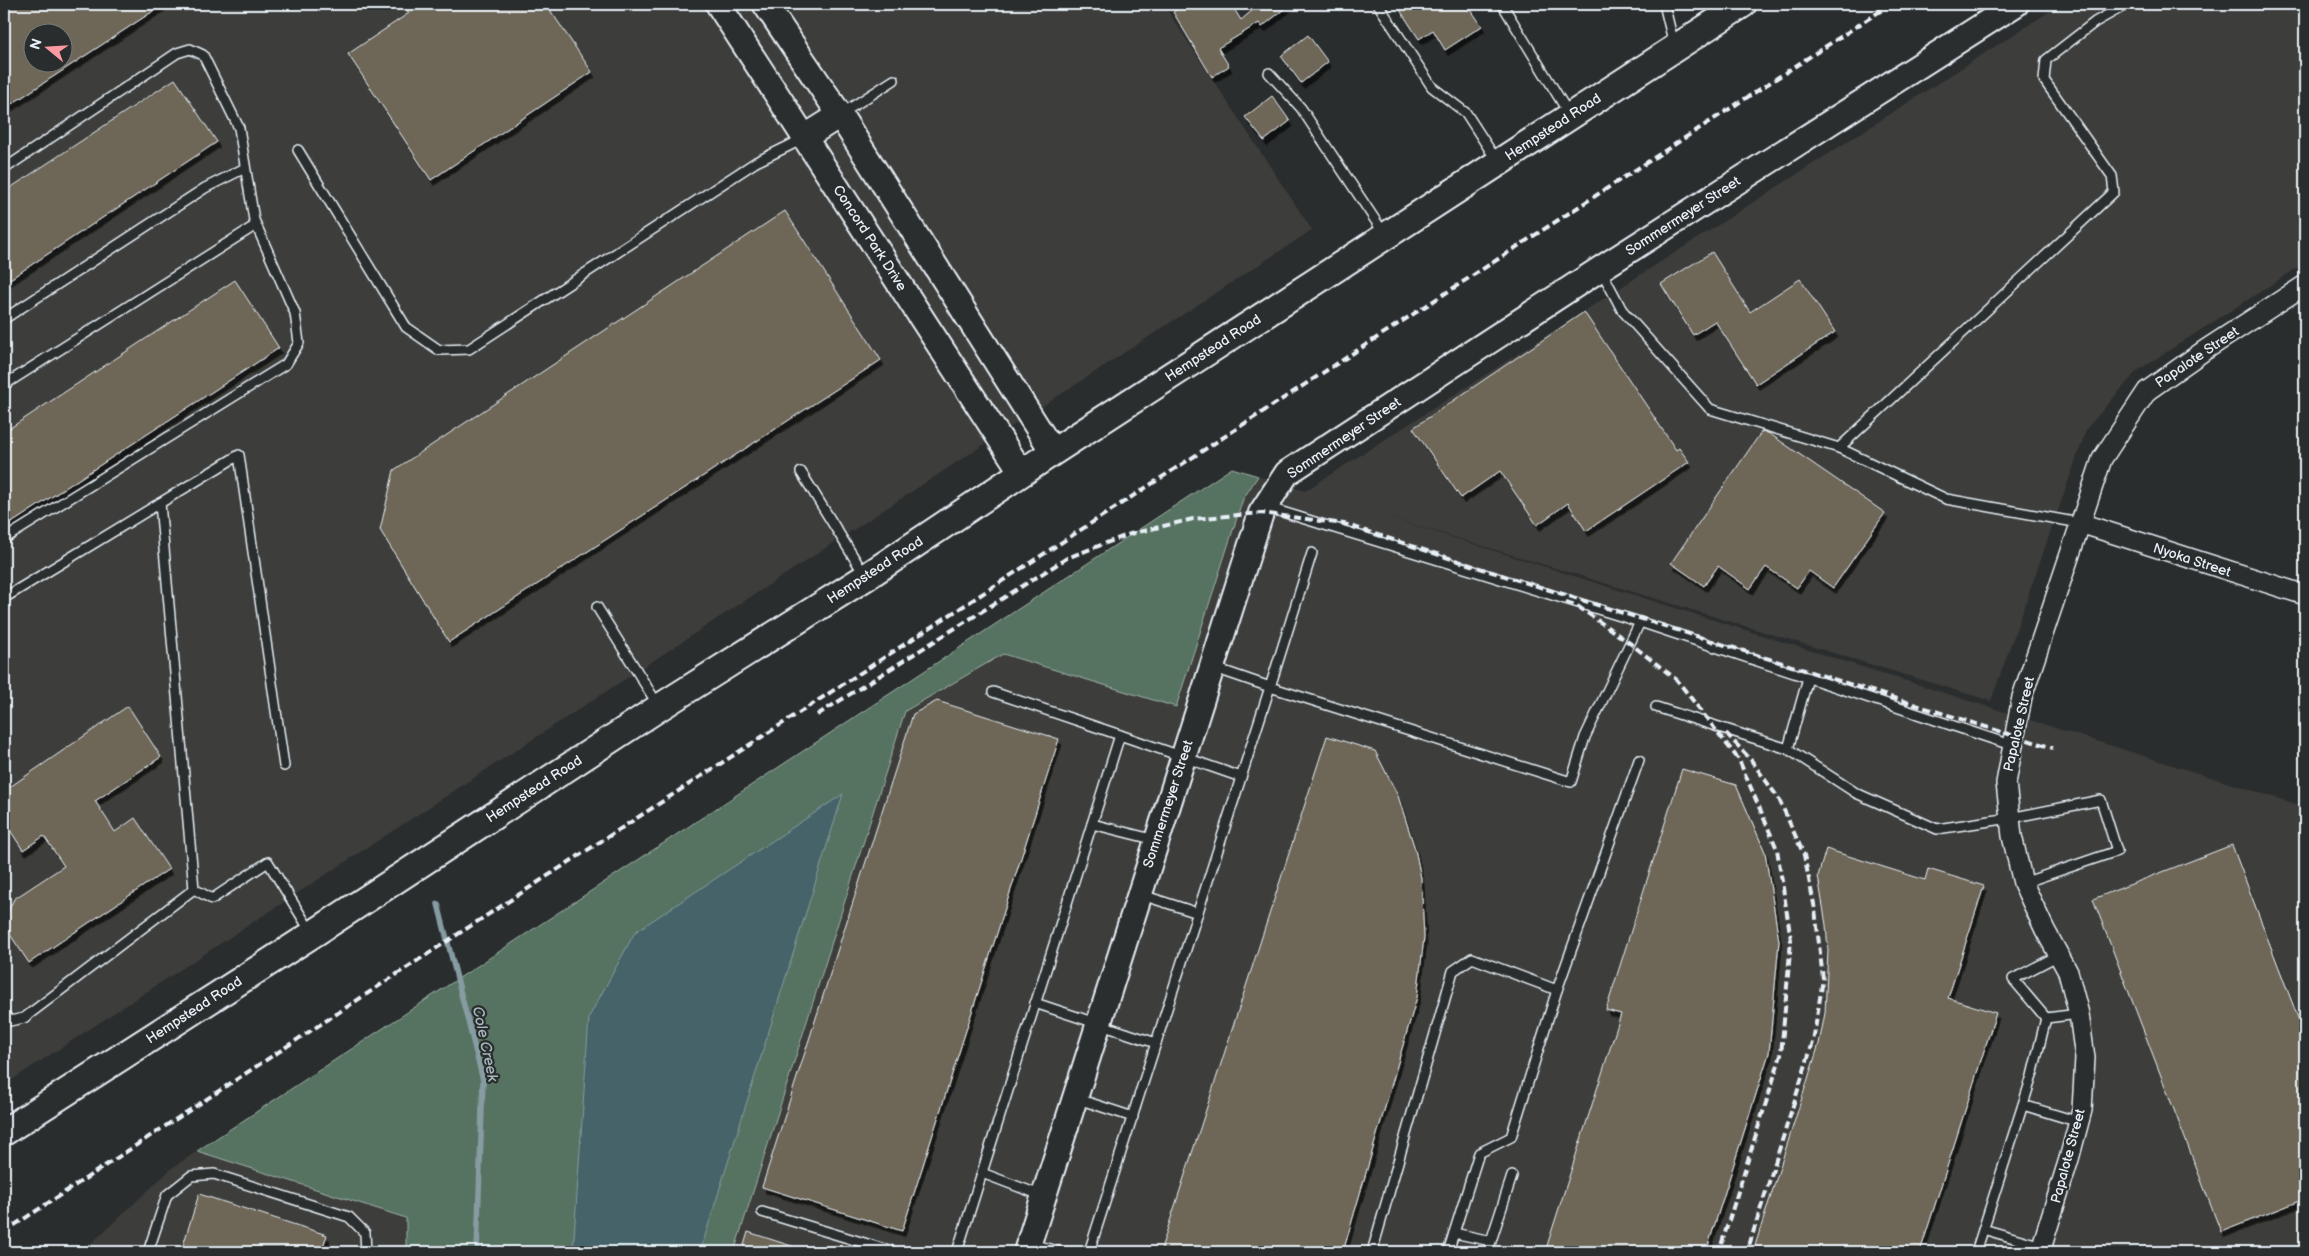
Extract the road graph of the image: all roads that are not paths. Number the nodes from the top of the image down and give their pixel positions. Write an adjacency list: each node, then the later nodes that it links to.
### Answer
1 (718, 4): 14 (street, Concord Park Drive)
2 (765, 4): 12 (street)
3 (1378, 4): 16 (lane)
4 (1502, 4): 13 (lane)
5 (1664, 4): 9 (lane)
6 (1743, 4): 9 (main road, Hempstead Road)
7 (2016, 4): 21 (street, Sommermeyer Street)
8 (2127, 4): 25 (lane)
9 (1675, 48): 13 (main road, Hempstead Road)
10 (1269, 73): 20 (lane)
11 (894, 80): 12 (lane)
12 (840, 115): 14 (street); 26 (street)
13 (1570, 116): 16 (main road, Hempstead Road)
14 (805, 138): 15 (lane); 28 (street, Concord Park Drive)
15 (298, 150)
16 (1498, 163): 20 (main road, Hempstead Road)
17 (245, 168): 18 (lane); 19 (lane); 23 (lane)
18 (4, 169)
19 (256, 225): 24 (lane); 32 (lane)
20 (1385, 236): 26 (main road, Hempstead Road)
21 (1600, 269): 25 (lane); 30 (street, Sommermeyer Street)
22 (2305, 285): 31 (street, Papalote Street)
23 (4, 319)
24 (4, 385)
25 (1839, 448): 31 (lane)
26 (1053, 452): 28 (main road, Hempstead Road)
27 (801, 472): 34 (lane)
28 (1022, 473): 34 (main road, Hempstead Road)
29 (160, 503): 36 (lane); 50 (lane); 56 (lane)
30 (1265, 507): 38 (lane); 39 (street, Sommermeyer Street)
31 (2080, 522): 35 (street, Nyoka Street); 46 (street, Papalote Street)
32 (4, 540)
33 (1312, 553): 41 (lane)
34 (866, 577): 44 (main road, Hempstead Road)
35 (2305, 595)
36 (4, 598)
37 (597, 607): 44 (lane)
38 (1640, 622): 40 (lane); 41 (lane)
39 (1211, 666): 41 (lane); 48 (street, Sommermeyer Street)
40 (1808, 678): 46 (lane); 47 (lane)
41 (1270, 687): 51 (lane)
42 (993, 692): 45 (lane)
43 (1656, 706): 47 (lane)
44 (660, 707): 59 (main road, Hempstead Road)
45 (1120, 735): 48 (lane); 53 (lane)
46 (2014, 746): 52 (street, Papalote Street)
47 (1788, 749): 52 (lane)
48 (1183, 756): 51 (lane); 54 (street, Sommermeyer Street)
49 (1639, 760): 61 (lane)
50 (284, 766)
51 (1241, 777): 58 (lane)
52 (2010, 818): 55 (street, Papalote Street); 55 (lane)
53 (1092, 824): 54 (lane); 62 (lane)
54 (1156, 840): 57 (street, Sommermeyer Street)
55 (2023, 883): 60 (street, Papalote Street)
56 (194, 888): 59 (lane); 63 (lane)
57 (1139, 894): 58 (lane); 66 (street, Sommermeyer Street)
58 (1198, 913): 67 (lane)
59 (313, 934): 72 (main road, Hempstead Road)
60 (2059, 955): 64 (street, Papalote Street); 65 (lane)
61 (1557, 990): 78 (lane); 88 (lane)
62 (1036, 1003): 66 (lane); 73 (lane)
63 (4, 1014)
64 (2079, 1014): 65 (lane); 71 (street, Papalote Street)
65 (2046, 1018): 69 (lane)
66 (1098, 1022): 67 (lane); 68 (street, Sommermeyer Street)
67 (1156, 1043): 70 (lane)
68 (1075, 1098): 70 (lane); 75 (street, Sommermeyer Street)
69 (2023, 1105): 71 (lane); 77 (lane)
70 (1133, 1117): 87 (lane)
71 (2079, 1122): 81 (street, Papalote Street)
72 (6, 1129)
73 (982, 1173): 75 (lane); 85 (lane)
74 (1512, 1176): 79 (lane)
75 (1044, 1196): 80 (street, Sommermeyer Street)
76 (762, 1212): 84 (lane)
77 (1983, 1229): 81 (lane); 91 (lane)
78 (1454, 1233): 79 (lane); 89 (lane)
79 (1491, 1242): 90 (lane)
80 (1027, 1248): 86 (lane)
81 (2041, 1249)
82 (148, 1252): 83 (lane)
83 (366, 1252)
84 (894, 1252)
85 (957, 1252)
86 (1063, 1252)
87 (1090, 1252)
88 (1372, 1252)
89 (1448, 1252)
90 (1488, 1252)
91 (1976, 1252)

